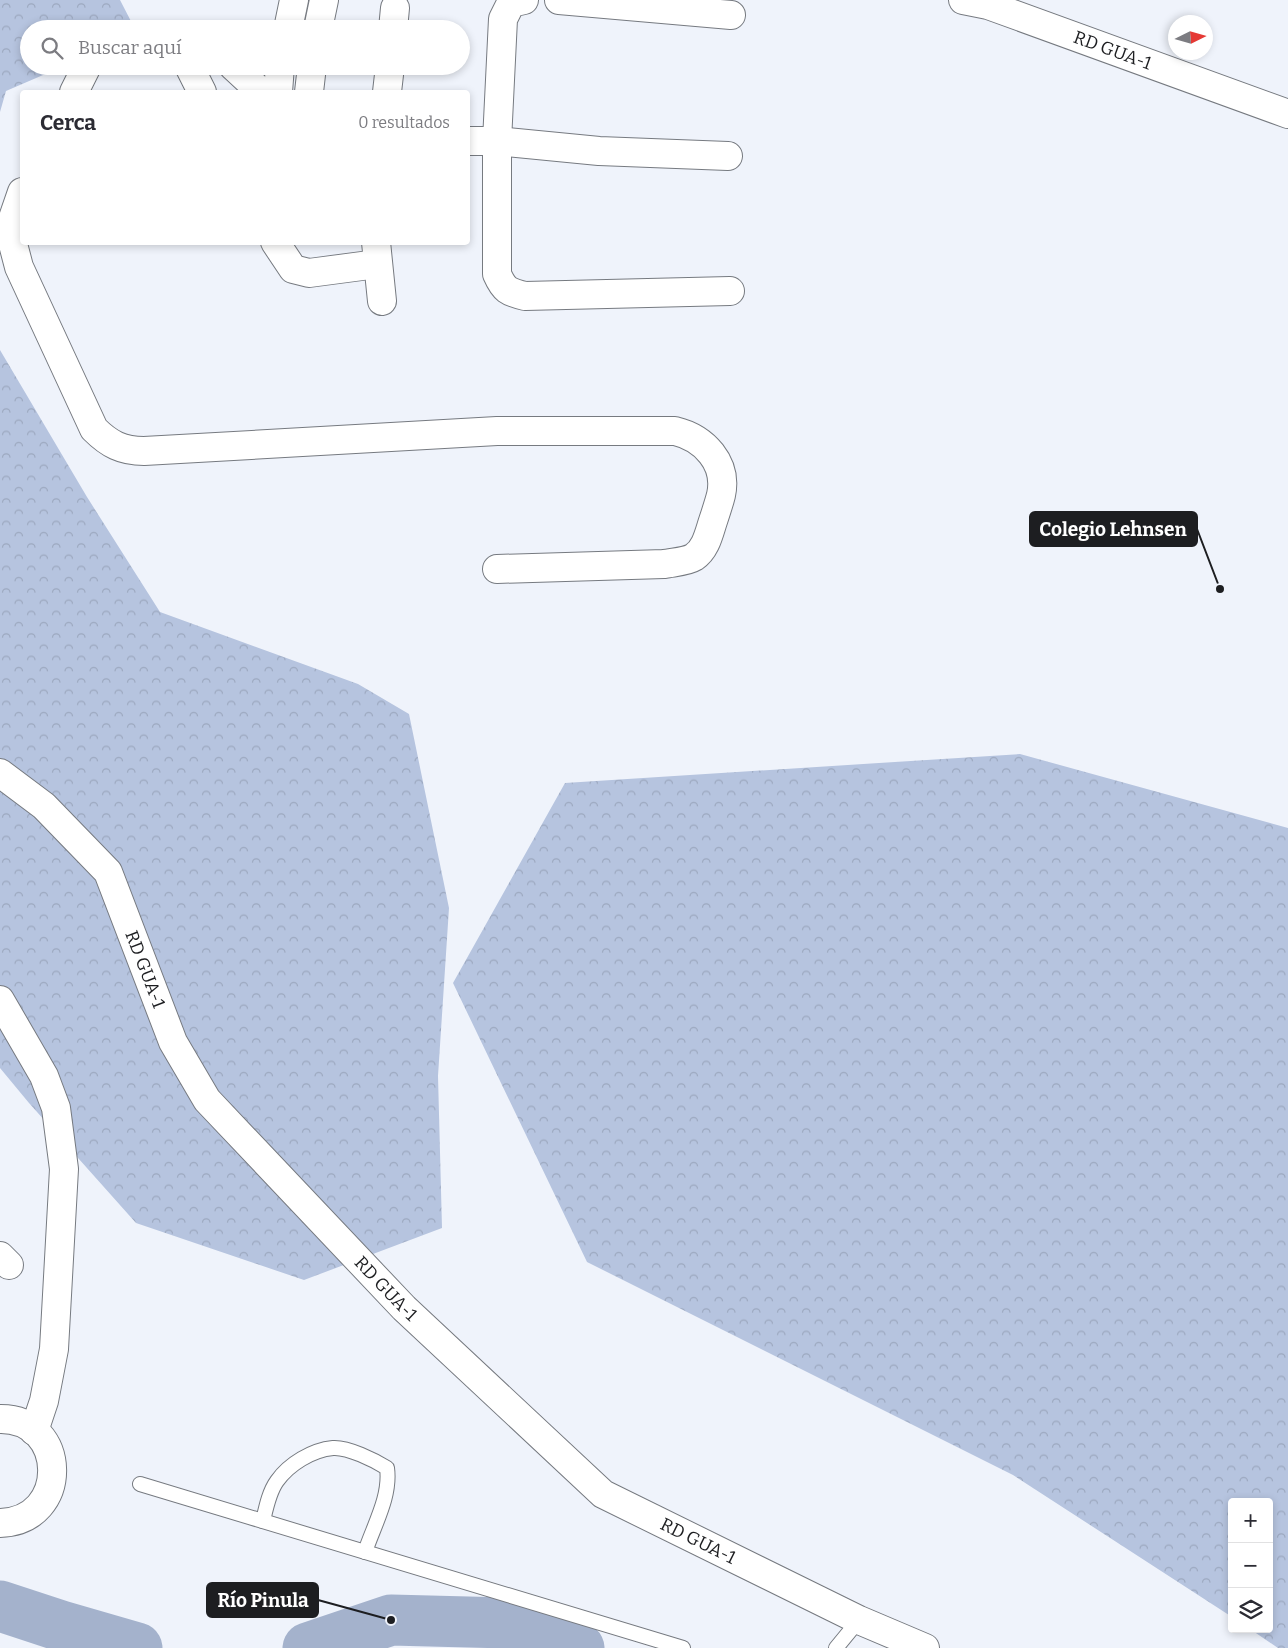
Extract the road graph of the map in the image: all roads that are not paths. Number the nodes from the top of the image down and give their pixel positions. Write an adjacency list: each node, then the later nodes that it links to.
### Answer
1 (294, 0): 7 (street)
2 (324, 0): 8 (street)
3 (524, 0): 23 (street)
4 (559, 0): 6 (street)
5 (963, 0): 21 (street, RD GUA-1)
6 (731, 15)
7 (290, 20)
8 (320, 20)
9 (83, 75): 15 (street)
10 (194, 75): 16 (street)
11 (243, 75): 17 (street)
12 (279, 75): 18 (street)
13 (311, 75): 19 (street)
14 (389, 75): 20 (street)
15 (75, 90)
16 (201, 90)
17 (260, 90)
18 (278, 90)
19 (309, 90)
20 (387, 90)
21 (1288, 114)
22 (470, 141): 23 (street)
23 (496, 141): 24 (street); 28 (street)
24 (728, 156)
25 (20, 198): 30 (street)
26 (277, 245): 27 (street)
27 (376, 253): 29 (street)
28 (730, 291)
29 (382, 301)
30 (497, 569)
31 (0, 773): 39 (street, RD GUA-1)
32 (0, 1000): 34 (street)
33 (0, 1419): 34 (street)
34 (34, 1431): 37 (street)
35 (140, 1484): 36 (lane)
36 (263, 1521): 38 (lane); 38 (lane)
37 (0, 1523)
38 (365, 1552): 40 (lane)
39 (859, 1620): 41 (lane); 42 (street, RD GUA-1)
40 (683, 1648)
41 (836, 1648)
42 (925, 1648)

